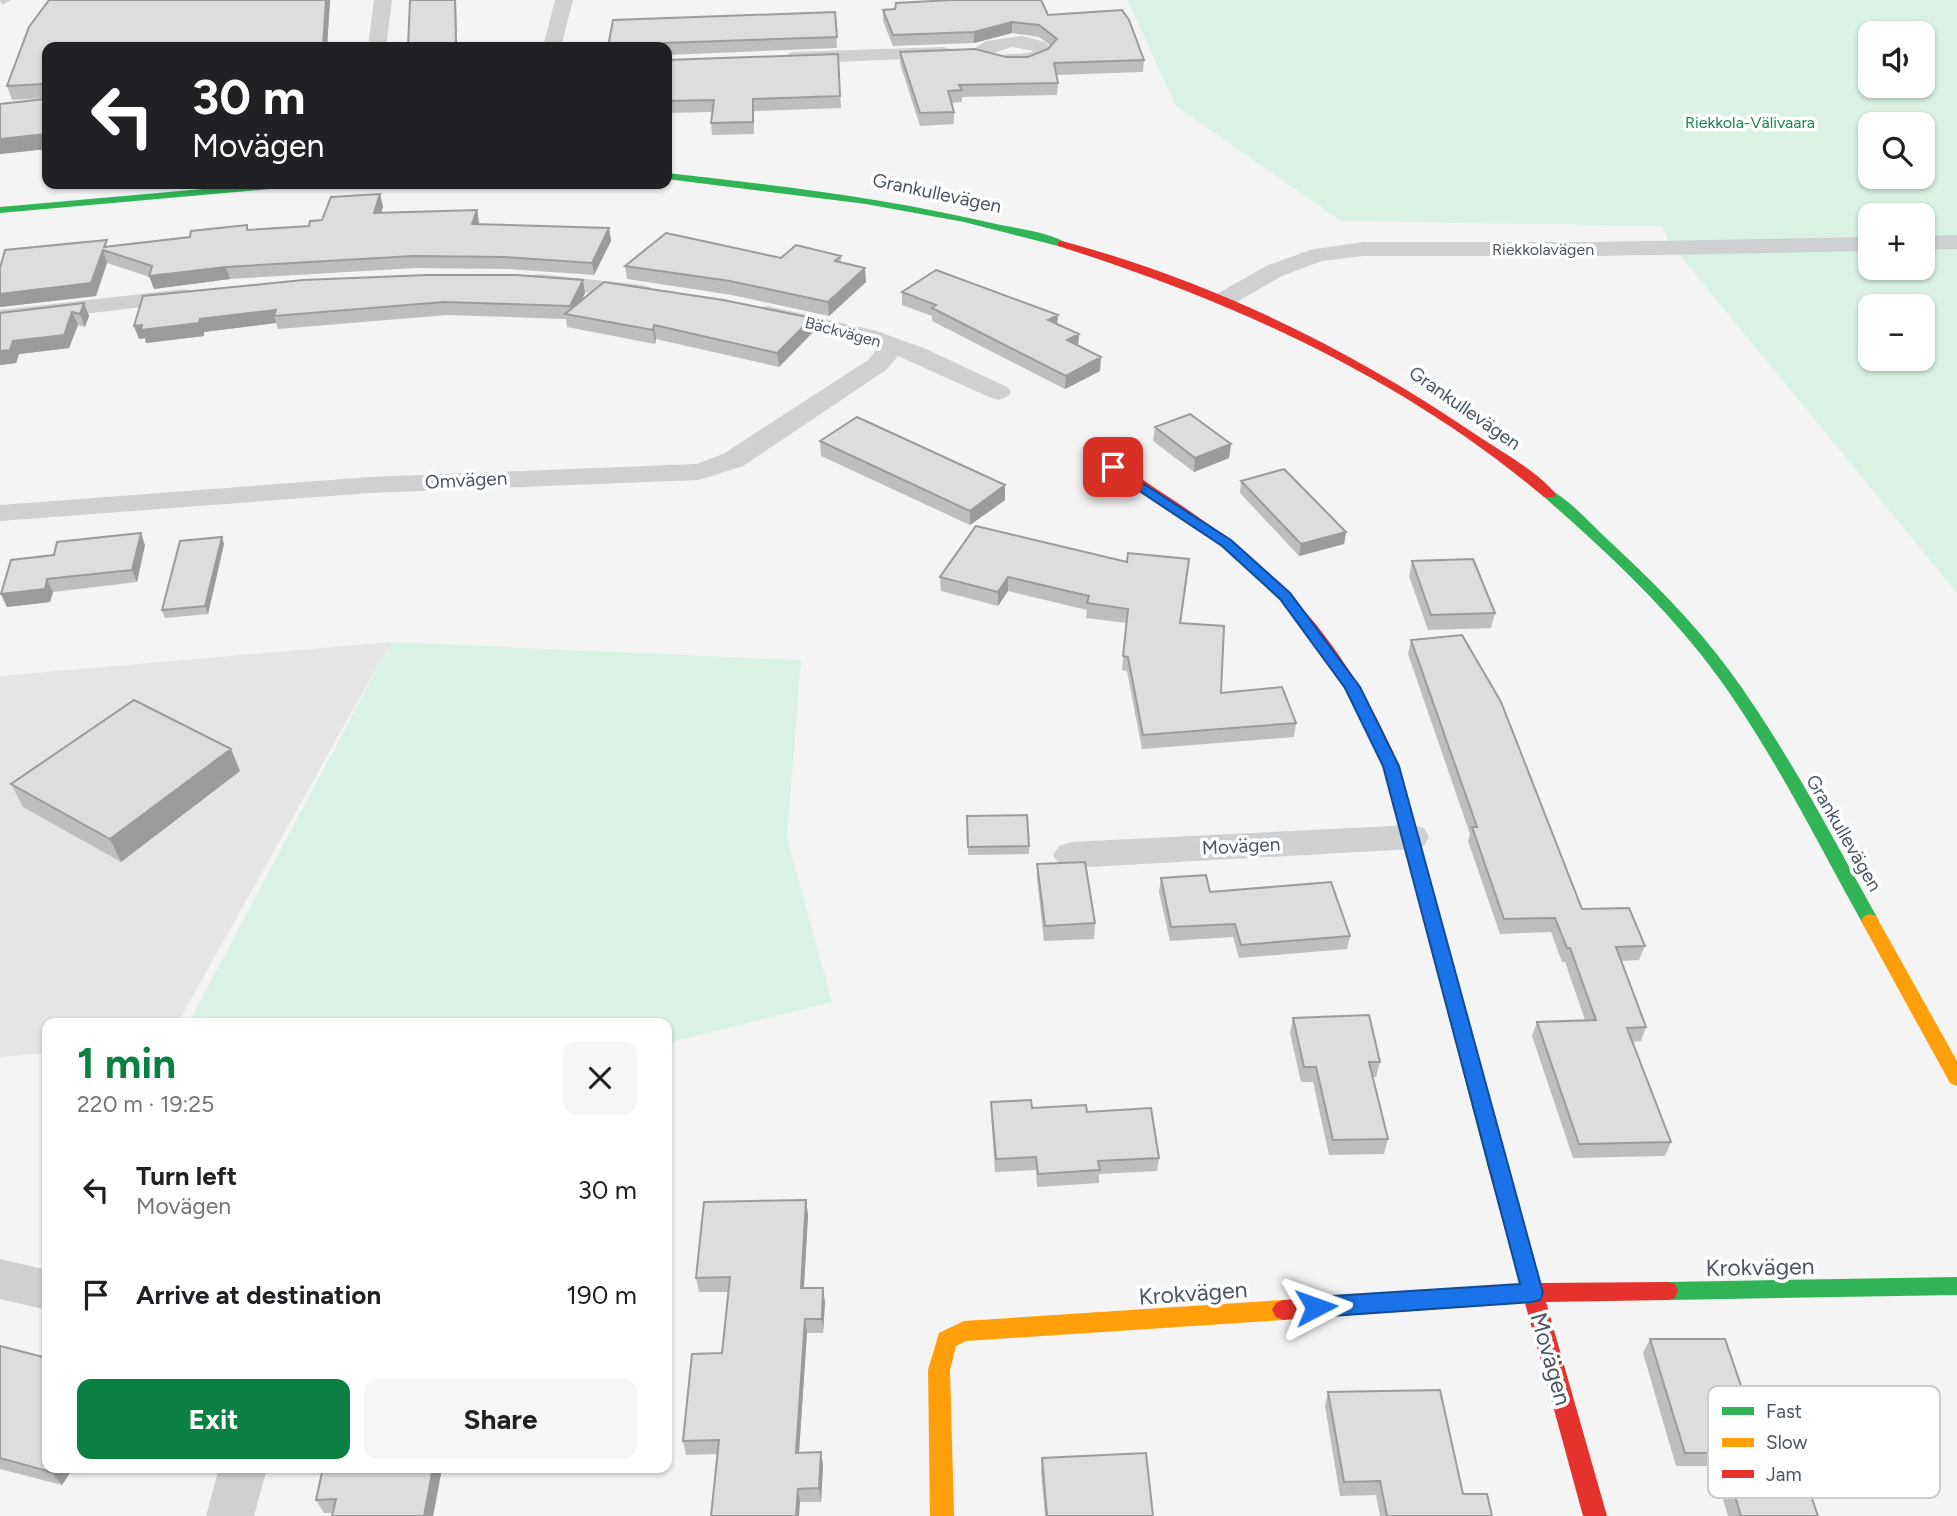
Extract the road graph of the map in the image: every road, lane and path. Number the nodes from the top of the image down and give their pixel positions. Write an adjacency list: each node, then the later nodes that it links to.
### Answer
1 (383, 0): 3 (street)
2 (564, 0): 4 (street)
3 (378, 42)
4 (553, 42)
5 (978, 52): 6 (street)
6 (775, 59)
7 (672, 177): 16 (street, Grankullevägen)
8 (234, 189): 9 (street)
9 (0, 209)
10 (1935, 243): 11 (street)
11 (1957, 243)
12 (1858, 244): 16 (street, Riekkolavägen)
13 (521, 280): 15 (street)
14 (206, 293): 18 (street)
15 (670, 295)
16 (1225, 299): 25 (street, Grankullevägen)
17 (744, 309): 19 (street, Bäckvägen)
18 (0, 317)
19 (892, 346): 20 (street, Bäckvägen); 22 (street, Omvägen)
20 (998, 392)
21 (1090, 452): 23 (street, Movägen)
22 (0, 513)
23 (1412, 837): 24 (street, Movägen); 29 (street, Movägen)
24 (1071, 855)
25 (1957, 1078)
26 (0, 1279): 28 (street)
27 (1957, 1286): 29 (street, Krokvägen)
28 (42, 1289)
29 (1532, 1293): 32 (street, Krokvägen); 33 (street, Movägen)
30 (242, 1473): 31 (street)
31 (230, 1516)
32 (942, 1516)
33 (1595, 1516)

